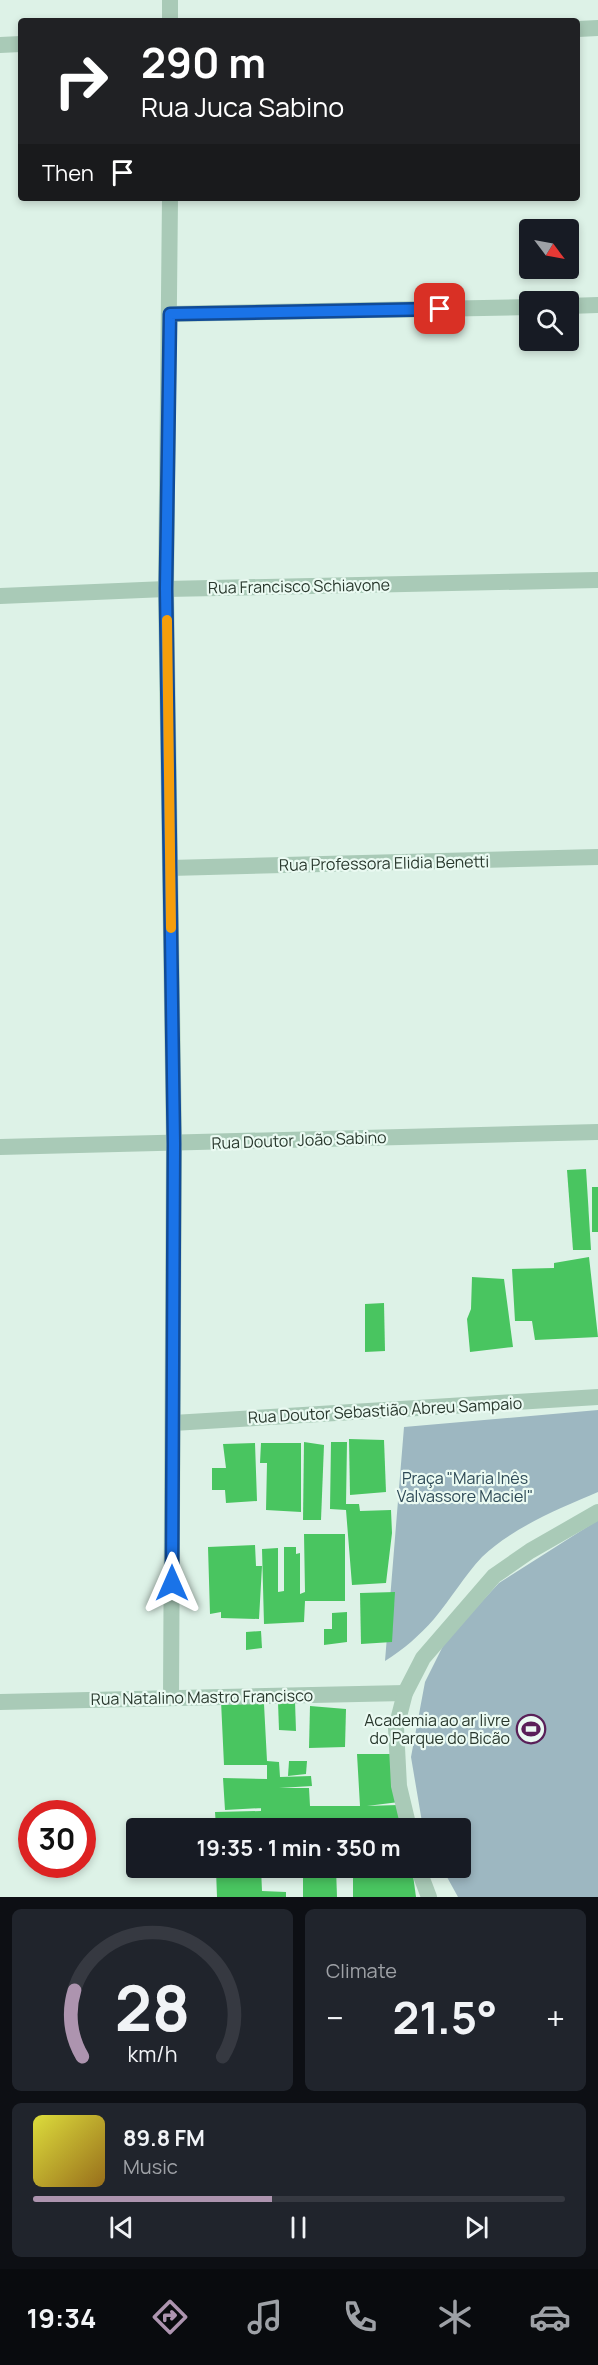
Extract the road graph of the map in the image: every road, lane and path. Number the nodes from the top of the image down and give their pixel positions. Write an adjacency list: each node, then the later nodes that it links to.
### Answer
1 (170, 0): 2 (street)
2 (170, 18)
3 (598, 28): 4 (street)
4 (580, 29)
5 (18, 44): 6 (street)
6 (0, 45)
7 (170, 201): 11 (street)
8 (598, 305): 9 (street)
9 (579, 306)
10 (519, 307): 11 (street)
11 (170, 314): 13 (street)
12 (598, 580): 13 (street, Rua Francisco Schiavone)
13 (166, 589): 14 (street, Rua Francisco Schiavone); 16 (street)
14 (0, 596)
15 (598, 857): 16 (street, Rua Professora Elidia Benetti)
16 (170, 868): 18 (street)
17 (598, 1132): 18 (street, Rua Doutor João Sabino)
18 (174, 1144): 19 (street, Rua Doutor João Sabino); 21 (street)
19 (0, 1147)
20 (598, 1397): 21 (street, Rua Doutor Sebastião Abreu Sampaio)
21 (173, 1423): 24 (street)
22 (598, 1512): 23 (street)
23 (405, 1693): 24 (street, Rua Natalino Mastro Francisco); 26 (street)
24 (171, 1698): 25 (street, Rua Natalino Mastro Francisco)
25 (0, 1702)
26 (407, 1818)
27 (422, 1878): 28 (street)
28 (429, 1897)

